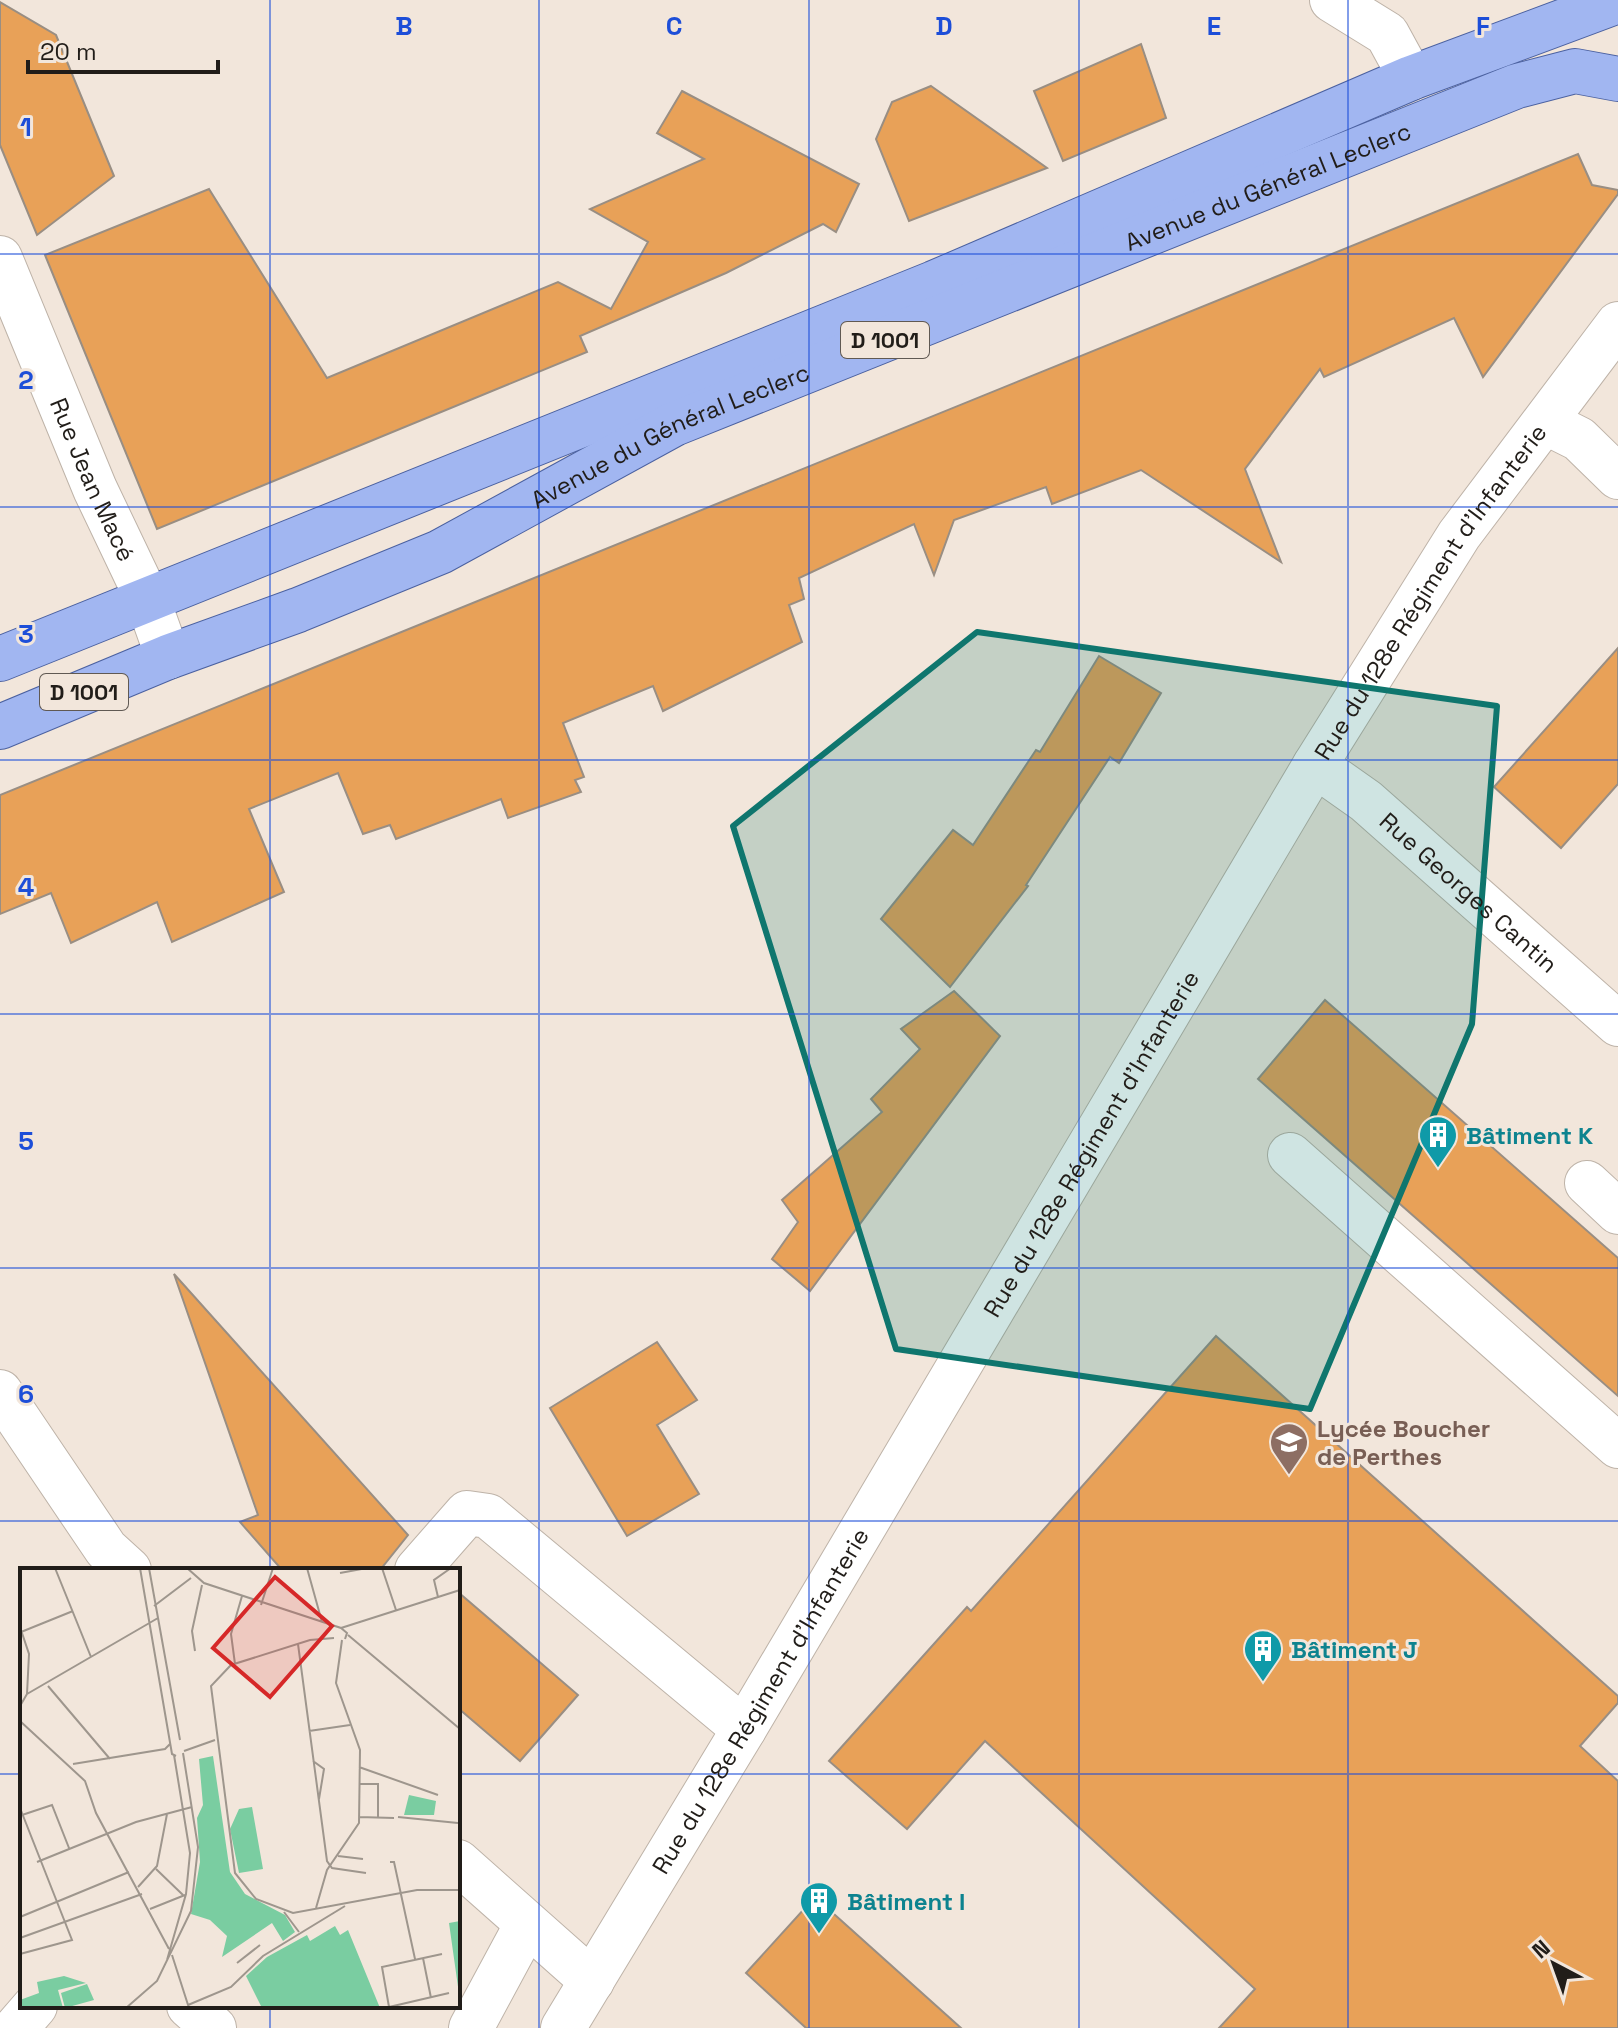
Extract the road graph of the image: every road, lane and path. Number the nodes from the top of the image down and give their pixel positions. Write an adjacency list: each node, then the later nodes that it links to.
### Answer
1 (1332, 0): 3 (street)
2 (1618, 1): 3 (main road, Avenue du Général Leclerc / D 1001)
3 (1411, 78): 9 (main road, Avenue du Général Leclerc / D 1001)
4 (1618, 79): 10 (main road, Avenue du Général Leclerc / D 1001)
5 (0, 258): 9 (street, Rue Jean Macé)
6 (1618, 324): 7 (street, Rue du 128e Régiment d'Infanterie)
7 (1545, 422): 8 (street); 13 (street, Rue du 128e Régiment d'Infanterie)
8 (1618, 477)
9 (147, 598): 10 (street, Rue Jean Macé); 11 (main road, Avenue du Général Leclerc / D 1001)
10 (168, 657): 12 (main road, Avenue du Général Leclerc / D 1001)
11 (0, 659)
12 (0, 727)
13 (1315, 765): 14 (street, Rue Georges Cantin); 20 (street, Rue du 128e Régiment d'Infanterie)
14 (1618, 1024)
15 (1290, 1155): 17 (street)
16 (0, 1392): 18 (street)
17 (1618, 1446)
18 (127, 1568)
19 (419, 1568): 20 (street)
20 (744, 1729): 23 (street, Rue du 128e Régiment d'Infanterie)
21 (460, 1864): 22 (street)
22 (527, 1924): 23 (street); 28 (street)
23 (592, 1981): 29 (street, Rue du 128e Régiment d'Infanterie)
24 (33, 2008): 26 (street)
25 (191, 2008): 27 (street)
26 (16, 2028)
27 (214, 2028)
28 (471, 2028)
29 (563, 2028)

